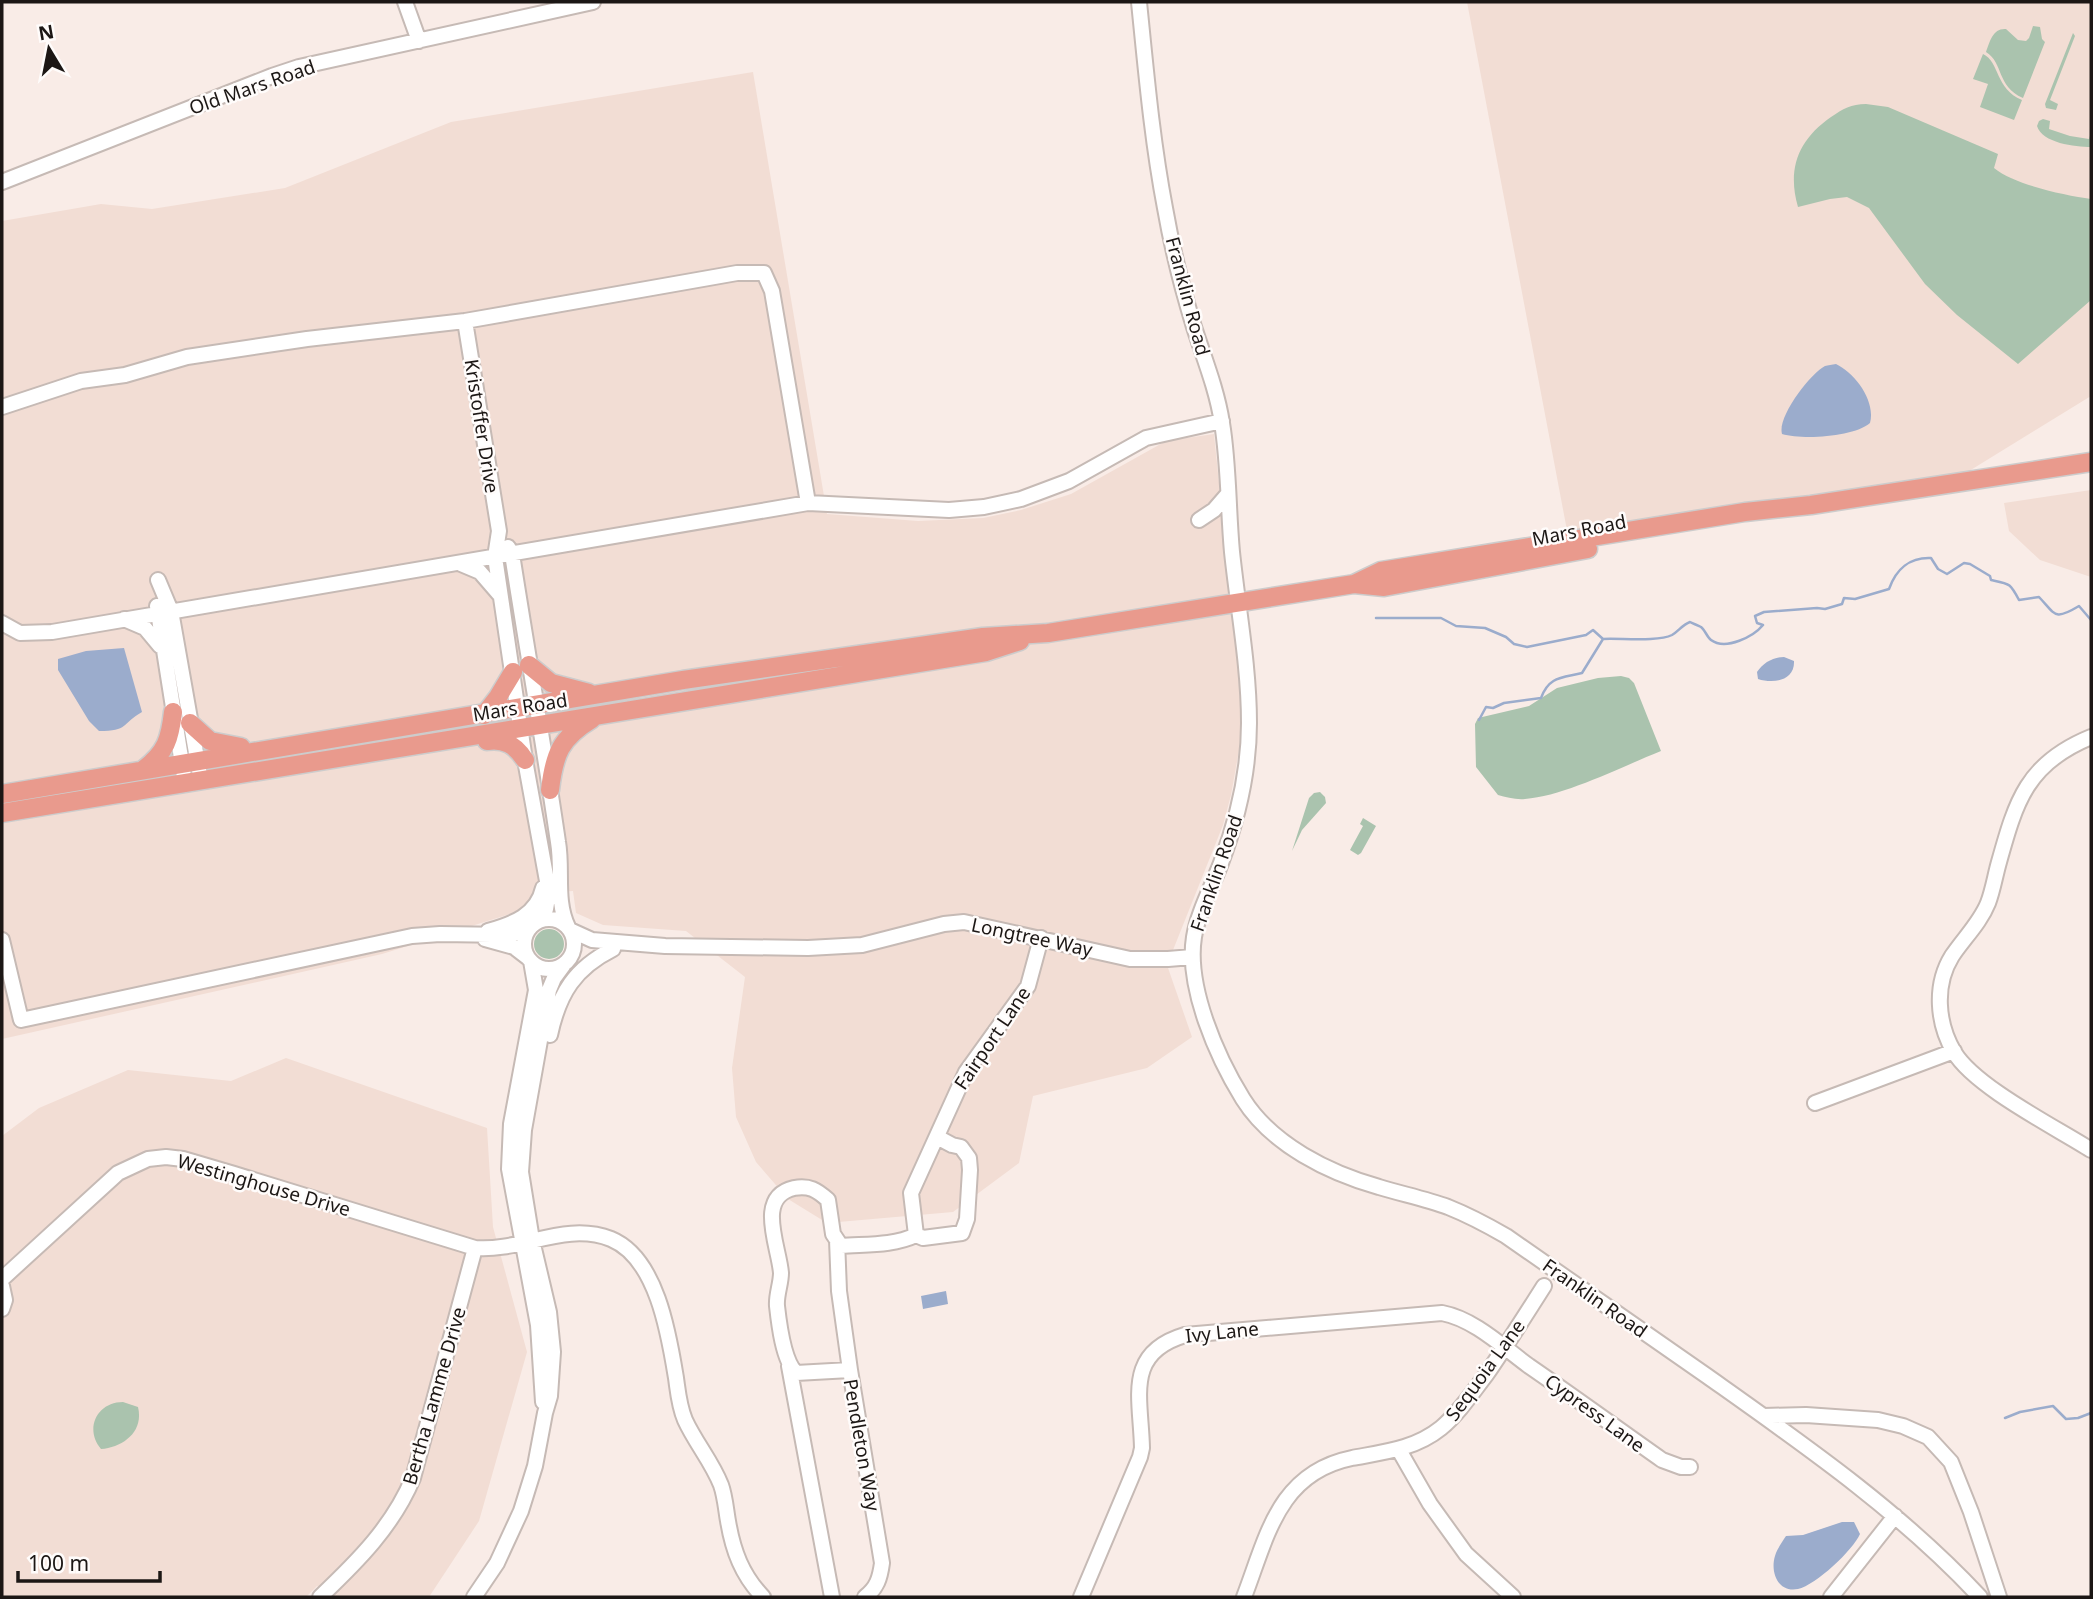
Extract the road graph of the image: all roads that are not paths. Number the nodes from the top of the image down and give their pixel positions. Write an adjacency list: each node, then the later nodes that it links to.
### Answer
1 (405, 2): 4 (street)
2 (593, 2): 4 (street, Old Mars Road)
3 (1139, 2): 8 (street, Franklin Road)
4 (419, 41): 5 (street, Old Mars Road)
5 (2, 182)
6 (465, 321): 7 (street); 11 (street); 13 (street, Kristoffer Drive)
7 (2, 407)
8 (1222, 421): 10 (street, Franklin Road); 11 (street)
9 (2091, 462): 20 (main road, Mars Road)
10 (1227, 495): 12 (street, Franklin Road); 12 (street)
11 (808, 503): 14 (street)
12 (1229, 519): 20 (street, Franklin Road)
13 (499, 531): 15 (street, Kristoffer Drive); 16 (street, Kristoffer Drive)
14 (543, 549): 15 (street); 18 (street)
15 (512, 554): 16 (street); 18 (street, Kristoffer Drive)
16 (495, 557): 17 (street); 19 (street, Kristoffer Drive)
17 (457, 563): 19 (street); 21 (street)
18 (516, 583): 28 (street, Kristoffer Drive)
19 (501, 599): 28 (street, Kristoffer Drive)
20 (1237, 603): 26 (main road, Mars Road); 55 (street, Franklin Road)
21 (203, 605): 22 (street); 25 (street)
22 (163, 612): 23 (street); 25 (street); 27 (street)
23 (123, 619): 24 (street); 27 (street)
24 (3, 626)
25 (175, 634): 34 (street)
26 (1043, 634): 29 (main road, Mars Road); 33 (main road, Mars Road)
27 (162, 649): 31 (street)
28 (521, 668): 29 (main road); 30 (street, Kristoffer Drive); 32 (main road)
29 (596, 695): 30 (main road, Mars Road)
30 (527, 707): 32 (main road, Mars Road); 35 (street); 36 (street)
31 (173, 712): 41 (street); 42 (main road)
32 (484, 715): 38 (main road, Mars Road)
33 (598, 716): 35 (main road, Mars Road); 44 (main road)
34 (190, 723): 38 (main road); 41 (street)
35 (539, 726): 36 (main road, Mars Road); 44 (street)
36 (521, 729): 39 (main road, Mars Road); 40 (street)
37 (2091, 737): 59 (street)
38 (259, 750): 41 (main road, Mars Road)
39 (362, 754): 40 (main road); 43 (main road, Mars Road)
40 (525, 760): 47 (street)
41 (189, 761): 42 (main road, Mars Road); 43 (street)
42 (141, 771): 45 (main road, Mars Road)
43 (193, 782): 46 (main road, Mars Road)
44 (550, 790): 49 (street)
45 (2, 794)
46 (2, 813)
47 (544, 872): 48 (street); 50 (street)
48 (533, 924): 49 (street); 50 (street); 56 (street)
49 (569, 928): 53 (street); 57 (street)
50 (467, 935): 52 (street); 56 (street)
51 (1041, 938): 53 (street, Longtree Way); 55 (street, Longtree Way); 61 (street, Fairport Lane)
52 (2, 940)
53 (665, 946): 54 (street)
54 (613, 949): 57 (street); 62 (street)
55 (1192, 957): 68 (street, Franklin Road)
56 (529, 960): 57 (street); 58 (street)
57 (566, 962): 58 (street)
58 (533, 1047): 62 (street); 65 (street)
59 (1954, 1051): 60 (street); 63 (street)
60 (1815, 1103)
61 (937, 1137): 64 (street, Fairport Lane); 64 (street)
62 (523, 1144): 65 (street)
63 (2091, 1150)
64 (916, 1235): 66 (street)
65 (527, 1240): 67 (street, Westinghouse Drive); 82 (street); 83 (street)
66 (837, 1240): 75 (street); 76 (street)
67 (475, 1248): 69 (street, Westinghouse Drive); 81 (street, Bertha Lamme Drive)
68 (1543, 1261): 70 (street, Franklin Road); 72 (street)
69 (2, 1279)
70 (1570, 1280): 72 (street); 77 (street, Franklin Road)
71 (2, 1286): 73 (street)
72 (1544, 1286): 74 (street, Sequoia Lane)
73 (2, 1309)
74 (1504, 1348): 78 (street, Sequoia Lane); 79 (street, Cypress Lane); 86 (street, Ivy Lane)
75 (789, 1366): 76 (street, Pendleton Way); 84 (street)
76 (850, 1370): 85 (street, Pendleton Way)
77 (1764, 1416): 80 (street, Franklin Road); 91 (street)
78 (1399, 1450): 87 (street, Sequoia Lane); 88 (street)
79 (1690, 1467)
80 (1895, 1516): 89 (street); 90 (street, Franklin Road)
81 (320, 1597)
82 (474, 1597)
83 (763, 1597)
84 (832, 1597)
85 (864, 1597)
86 (1082, 1597)
87 (1244, 1597)
88 (1513, 1597)
89 (1831, 1597)
90 (1980, 1597)
91 (1999, 1597)

